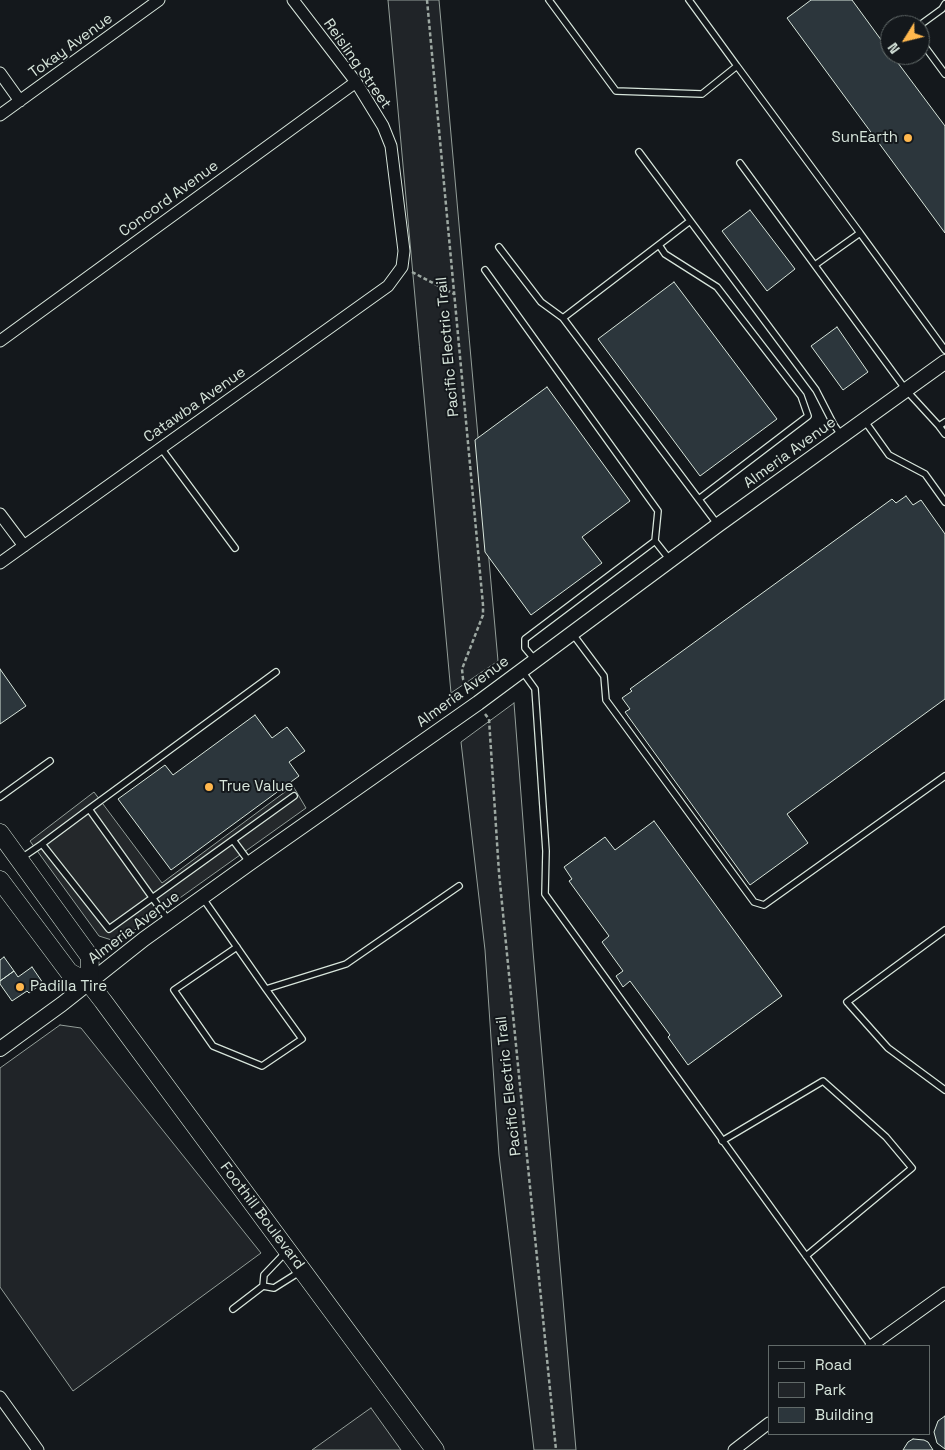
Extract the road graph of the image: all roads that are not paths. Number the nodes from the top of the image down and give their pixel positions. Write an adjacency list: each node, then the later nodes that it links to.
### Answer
1 (159, 0): 12 (street, Tokay Avenue)
2 (293, 0): 11 (street, Reisling Street)
3 (549, 0): 8 (lane)
4 (689, 0): 8 (lane)
5 (945, 4): 6 (lane)
6 (930, 18)
7 (930, 54): 10 (lane)
8 (736, 66): 17 (lane)
9 (0, 73): 12 (street)
10 (945, 74)
11 (356, 82): 21 (street, Reisling Street); 24 (street, Concord Avenue)
12 (20, 100): 13 (street, Tokay Avenue)
13 (0, 115)
14 (639, 152): 16 (lane)
15 (740, 163): 20 (lane)
16 (690, 221): 18 (lane); 32 (lane)
17 (860, 233): 20 (lane); 25 (lane)
18 (659, 245): 23 (lane); 34 (lane)
19 (499, 246): 23 (lane)
20 (815, 266): 27 (lane)
21 (402, 267): 33 (street, Catawba Avenue)
22 (485, 270): 38 (lane)
23 (564, 318): 34 (lane)
24 (0, 341)
25 (945, 350)
26 (945, 362): 27 (street, Almeria Avenue)
27 (906, 390): 28 (street, Almeria Avenue); 30 (lane)
28 (864, 420): 32 (street, Almeria Avenue); 35 (lane)
29 (945, 422): 30 (lane)
30 (939, 426): 31 (lane)
31 (945, 434)
32 (842, 436): 37 (street, Almeria Avenue)
33 (161, 448): 39 (street, Catawba Avenue); 40 (lane)
34 (700, 500): 37 (lane)
35 (945, 502)
36 (0, 514): 39 (street)
37 (718, 525): 41 (street, Almeria Avenue)
38 (656, 541): 41 (lane); 44 (lane)
39 (24, 546): 42 (street, Catawba Avenue)
40 (235, 548)
41 (670, 560): 43 (street, Almeria Avenue)
42 (0, 563)
43 (572, 633): 44 (street, Almeria Avenue); 48 (lane)
44 (535, 660): 45 (street, Almeria Avenue)
45 (521, 670): 56 (street, Almeria Avenue); 68 (lane)
46 (276, 672): 51 (lane)
47 (50, 761): 50 (lane)
48 (945, 776)
49 (294, 796): 53 (lane)
50 (0, 798)
51 (89, 809): 54 (lane); 60 (lane)
52 (0, 833): 55 (main road)
53 (233, 840): 56 (lane); 60 (lane)
54 (42, 844): 55 (lane); 60 (lane)
55 (20, 859): 64 (main road)
56 (250, 863): 59 (street, Almeria Avenue)
57 (458, 886): 65 (lane)
58 (2, 887): 64 (main road, Foothill Boulevard)
59 (202, 897): 61 (street, Almeria Avenue); 63 (lane)
60 (153, 899): 61 (lane)
61 (169, 921): 64 (street, Almeria Avenue)
62 (945, 930): 67 (lane)
63 (237, 947): 65 (lane); 65 (lane)
64 (89, 983): 66 (street, Almeria Avenue); 69 (main road, Foothill Boulevard)
65 (266, 989)
66 (0, 1048)
67 (945, 1090)
68 (722, 1141): 70 (lane); 70 (lane)
69 (287, 1250): 71 (main road, Foothill Boulevard); 72 (lane)
70 (806, 1256): 75 (lane)
71 (302, 1270): 72 (lane); 80 (main road, Foothill Boulevard)
72 (263, 1286): 74 (lane)
73 (945, 1293): 76 (street)
74 (233, 1309)
75 (870, 1345)
76 (872, 1345)
77 (0, 1397): 79 (street)
78 (768, 1425): 81 (street)
79 (38, 1450)
80 (435, 1450)
81 (734, 1450)

